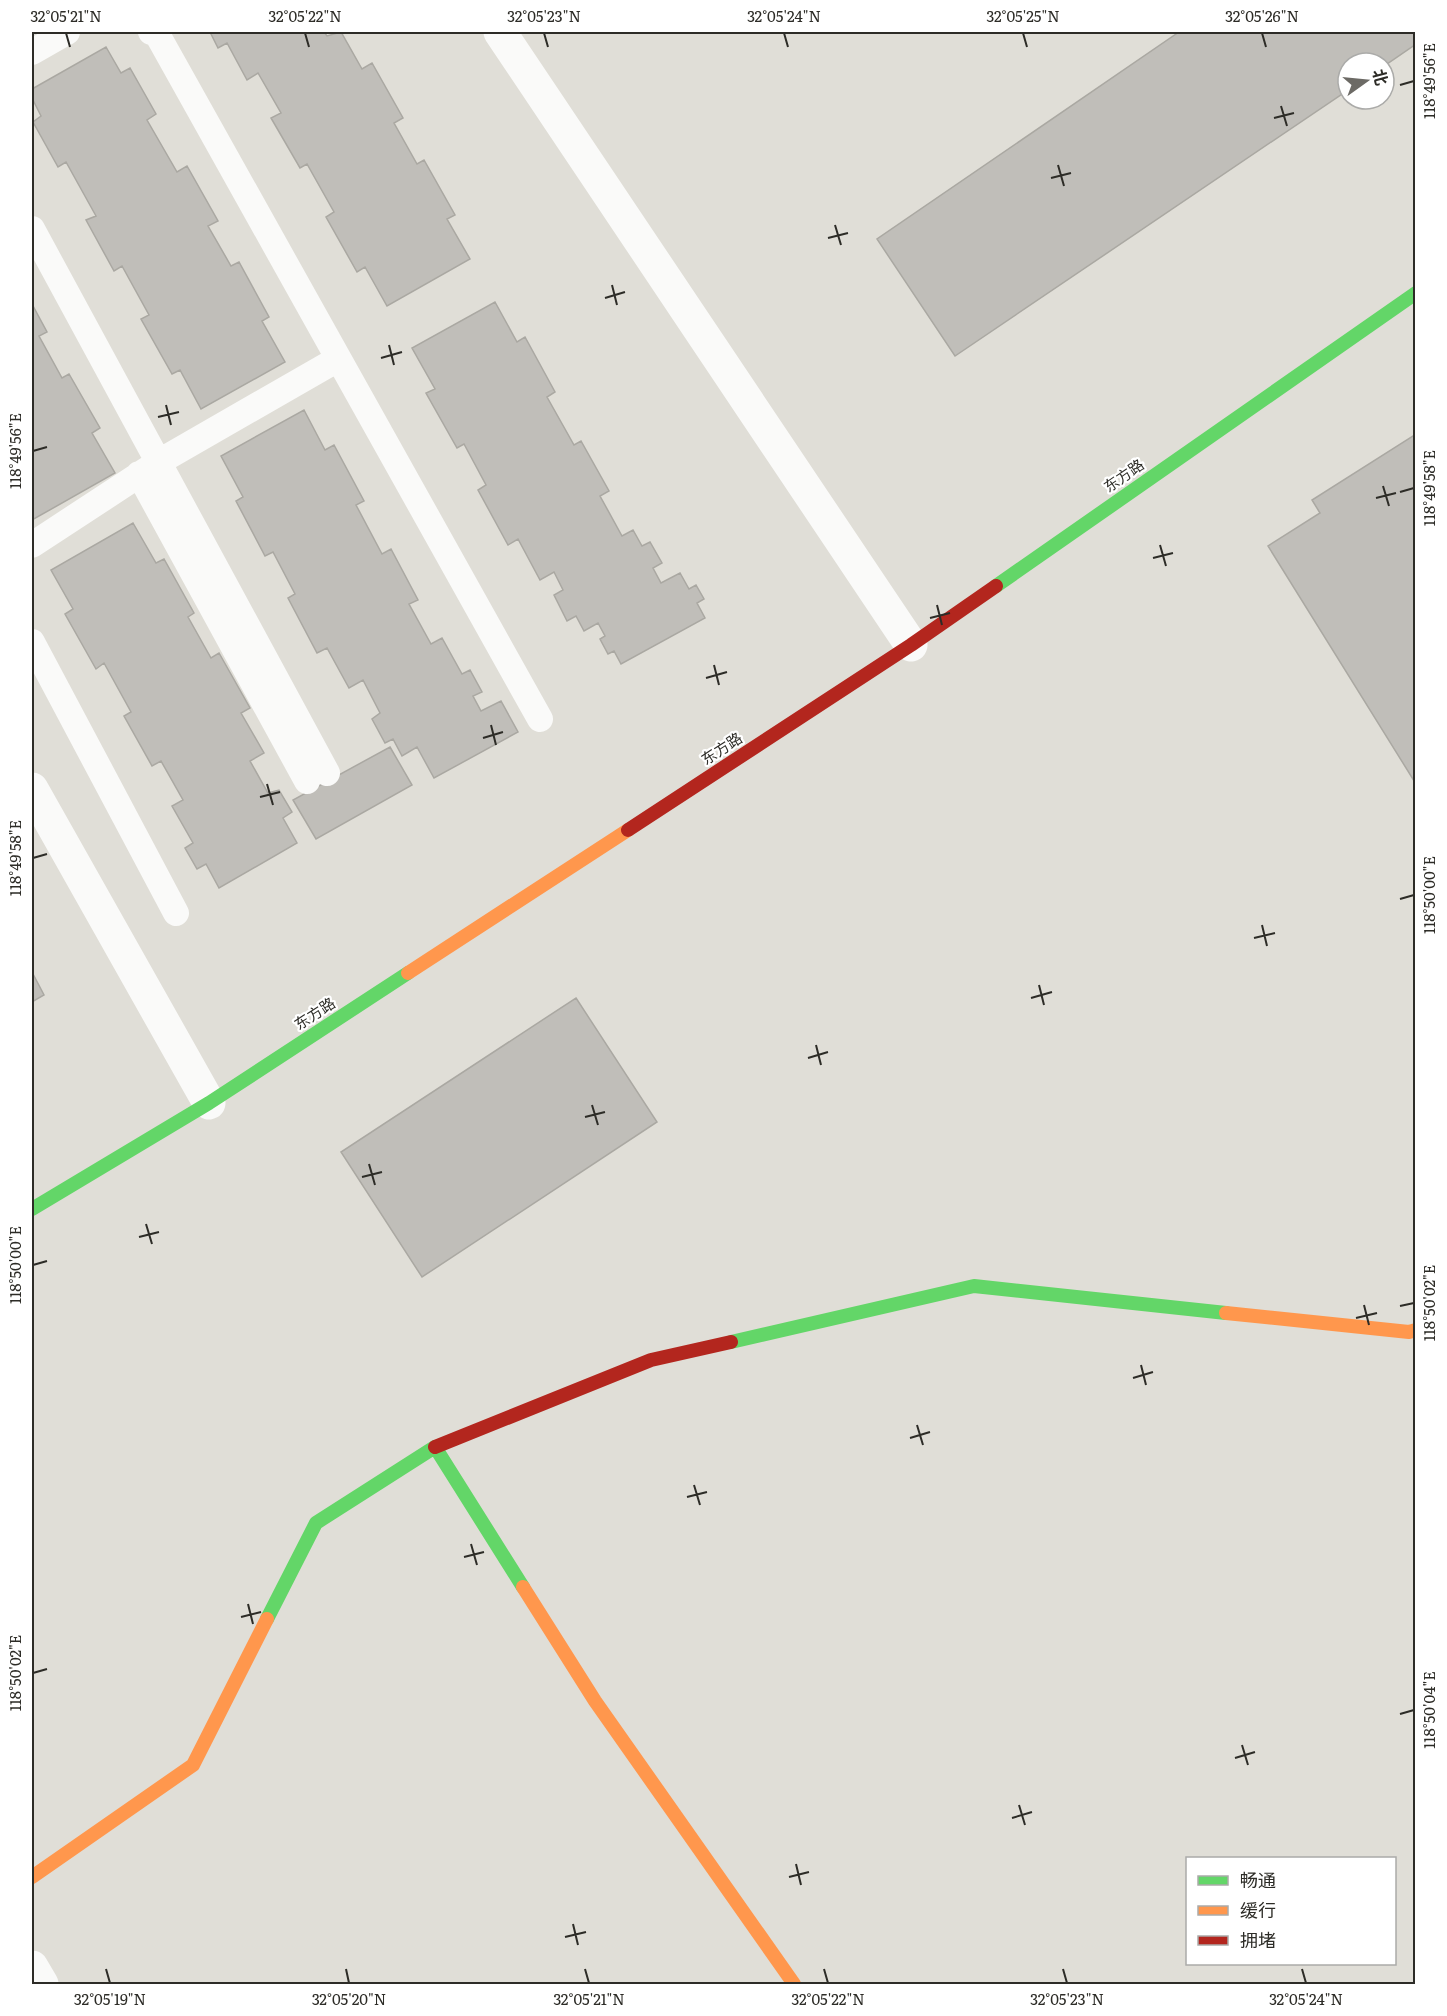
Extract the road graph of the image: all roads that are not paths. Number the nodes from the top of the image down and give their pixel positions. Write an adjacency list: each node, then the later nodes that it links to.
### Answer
1 (67, 32): 4 (lane)
2 (151, 32): 7 (lane)
3 (500, 32): 11 (street)
4 (32, 52)
5 (32, 229): 8 (lane)
6 (1416, 293): 11 (street, 东方路)
7 (338, 359): 8 (lane); 12 (lane)
8 (148, 469): 9 (lane); 13 (lane)
9 (32, 545)
10 (32, 642): 15 (lane)
11 (911, 645): 16 (street, 东方路)
12 (540, 719)
13 (317, 777)
14 (32, 789): 16 (street)
15 (176, 913)
16 (209, 1103): 17 (street, 东方路)
17 (32, 1209)
18 (1416, 1330): 19 (street)
19 (435, 1447): 20 (street); 23 (street)
20 (32, 1877)
21 (32, 1967): 22 (street)
22 (42, 1984)
23 (794, 1984)

